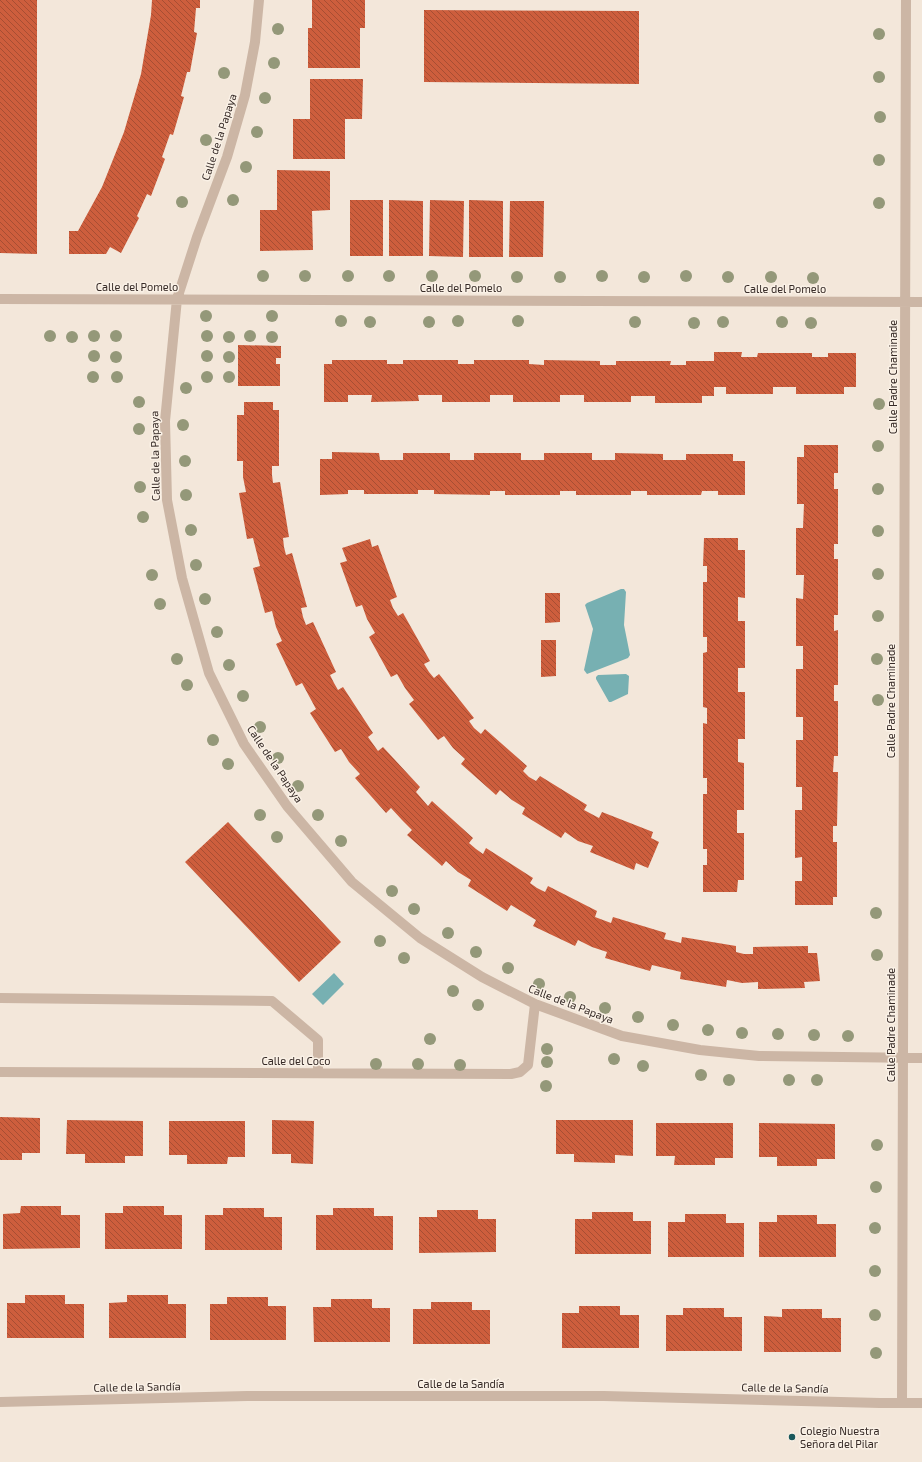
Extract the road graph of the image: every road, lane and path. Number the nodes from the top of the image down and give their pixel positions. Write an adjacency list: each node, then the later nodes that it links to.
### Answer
1 (259, 0): 4 (street, Calle de la Papaya)
2 (906, 0): 5 (street, Calle Padre Chaminade)
3 (0, 299): 4 (street, Calle del Pomelo)
4 (177, 299): 5 (street, Calle del Pomelo); 8 (street, Calle de la Papaya)
5 (905, 302): 6 (street, Calle del Pomelo); 9 (street, Calle Padre Chaminade)
6 (922, 302)
7 (0, 998): 12 (street)
8 (535, 1004): 9 (street, Calle de la Papaya); 12 (street, Calle del Coco)
9 (903, 1058): 10 (street, Calle de la Papaya); 14 (street, Calle Padre Chaminade)
10 (922, 1058)
11 (0, 1072): 12 (street, Calle del Coco)
12 (318, 1073)
13 (0, 1402): 14 (street, Calle de la Sandía)
14 (902, 1402): 15 (street, Calle de la Sandía)
15 (922, 1402)

